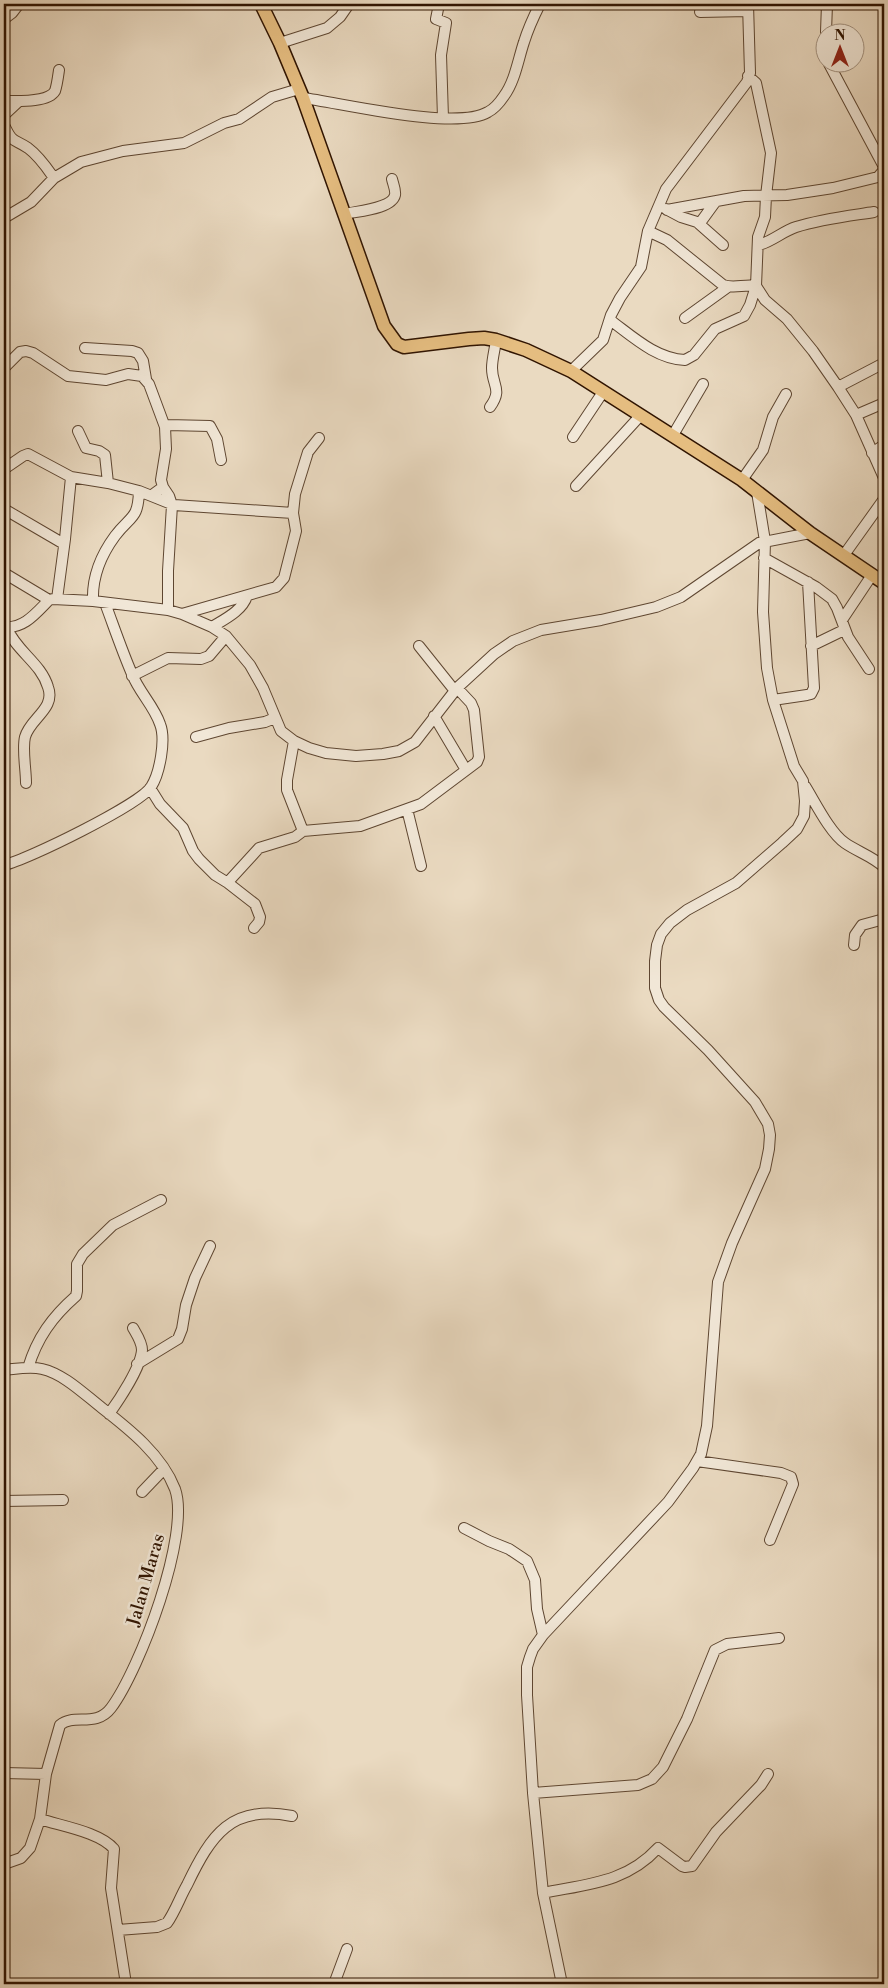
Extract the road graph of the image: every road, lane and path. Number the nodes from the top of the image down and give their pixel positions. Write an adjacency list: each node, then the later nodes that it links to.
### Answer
1 (19, 4): 9 (street)
2 (260, 4): 11 (main road)
3 (349, 4): 11 (street)
4 (438, 4): 19 (street)
5 (540, 4): 19 (street)
6 (827, 4): 10 (street)
7 (748, 7): 8 (street); 14 (street)
8 (700, 12)
9 (4, 19)
10 (826, 22)
11 (280, 43): 15 (main road)
12 (59, 70): 17 (street)
13 (833, 72): 21 (street)
14 (748, 76): 24 (street); 26 (street)
15 (301, 94): 19 (street); 22 (street); 28 (main road)
16 (4, 101): 17 (street)
17 (19, 101): 18 (street)
18 (4, 115)
19 (443, 118)
20 (4, 125): 22 (street)
21 (884, 169): 24 (street)
22 (54, 178): 29 (street)
23 (392, 180): 28 (street)
24 (766, 196): 25 (street); 33 (street)
25 (716, 201): 26 (street); 30 (street)
26 (662, 208): 30 (street); 31 (street)
27 (874, 212): 33 (street)
28 (345, 214): 38 (main road)
29 (4, 218)
30 (700, 224): 32 (street)
31 (648, 231): 35 (street); 37 (street)
32 (723, 245)
33 (758, 245): 34 (street)
34 (756, 286): 35 (street); 37 (street); 45 (street)
35 (728, 287): 36 (street)
36 (685, 318)
37 (610, 320): 42 (street)
38 (496, 340): 42 (main road); 49 (street)
39 (85, 348): 43 (street)
40 (884, 363): 45 (street)
41 (4, 368): 43 (street)
42 (572, 372): 46 (main road)
43 (146, 379): 52 (street)
44 (703, 384): 54 (street)
45 (838, 387): 50 (street)
46 (603, 392): 51 (main road); 55 (street)
47 (786, 394): 63 (street)
48 (884, 403): 50 (street)
49 (490, 406)
50 (856, 415): 58 (street)
51 (640, 416): 54 (main road); 65 (street)
52 (165, 427): 59 (street); 66 (street)
53 (78, 431): 64 (street)
54 (673, 435): 63 (main road)
55 (573, 437)
56 (319, 438): 73 (street)
57 (884, 445): 58 (street)
58 (872, 453): 62 (street)
59 (221, 460)
60 (4, 469): 61 (street)
61 (71, 477): 64 (street); 76 (street)
62 (884, 478)
63 (742, 480): 68 (main road)
64 (108, 482): 67 (street)
65 (576, 486)
66 (163, 487): 69 (street); 71 (street)
67 (139, 491): 69 (street); 85 (street)
68 (757, 492): 74 (main road); 75 (street)
69 (152, 495): 71 (street)
70 (884, 499): 77 (street)
71 (172, 505): 73 (street); 87 (street)
72 (4, 509): 76 (street)
73 (293, 513): 83 (street)
74 (810, 533): 75 (street); 77 (main road)
75 (765, 541): 78 (street); 97 (street)
76 (64, 544): 84 (street)
77 (844, 555): 80 (main road)
78 (764, 558): 81 (street); 98 (street)
79 (4, 572): 84 (street)
80 (872, 576): 82 (main road); 89 (street)
81 (808, 582): 89 (street); 94 (street)
82 (884, 583)
83 (246, 596): 88 (street); 91 (street)
84 (53, 599): 85 (street); 90 (street)
85 (92, 600): 86 (street)
86 (105, 603): 87 (street); 96 (street)
87 (168, 610): 88 (street)
88 (182, 614): 91 (street)
89 (843, 625): 94 (street); 95 (street)
90 (6, 627): 105 (street)
91 (212, 627): 92 (street)
92 (226, 636): 96 (street); 100 (street)
93 (419, 646): 97 (street)
94 (811, 646): 98 (street)
95 (869, 669)
96 (132, 676): 106 (street)
97 (456, 689): 99 (street); 103 (street)
98 (773, 700): 104 (street)
99 (434, 716): 102 (street); 103 (street)
100 (275, 718): 101 (street); 102 (street)
101 (196, 737)
102 (294, 741): 108 (street)
103 (466, 770): 107 (street)
104 (803, 781): 111 (street); 123 (street)
105 (26, 783)
106 (150, 788): 109 (street); 112 (street)
107 (407, 809): 108 (street); 110 (street)
108 (303, 831): 112 (street)
109 (4, 865)
110 (421, 866)
111 (884, 867)
112 (228, 882): 114 (street)
113 (884, 919): 115 (street)
114 (254, 928)
115 (854, 945)
116 (162, 1200): 120 (street)
117 (210, 1246): 119 (street)
118 (133, 1328): 119 (street)
119 (137, 1364): 122 (street)
120 (28, 1368): 121 (street, Jalan Maras); 122 (street, Jalan Maras)
121 (4, 1370)
122 (110, 1414): 124 (street, Jalan Maras)
123 (697, 1461): 129 (street); 130 (street)
124 (164, 1469): 125 (street); 133 (street, Jalan Maras)
125 (142, 1492)
126 (63, 1500): 127 (street)
127 (4, 1501)
128 (464, 1528): 130 (street)
129 (770, 1540)
130 (543, 1635): 135 (street)
131 (779, 1638): 135 (street)
132 (4, 1773): 133 (street)
133 (46, 1774): 137 (street, Jalan Maras)
134 (768, 1774): 139 (street)
135 (533, 1793): 139 (street)
136 (292, 1816): 140 (street)
137 (40, 1819): 138 (street, Jalan Maras); 140 (street)
138 (4, 1864)
139 (543, 1893): 144 (street)
140 (118, 1930): 142 (street)
141 (347, 1949): 143 (street)
142 (126, 1984)
143 (334, 1984)
144 (562, 1984)

